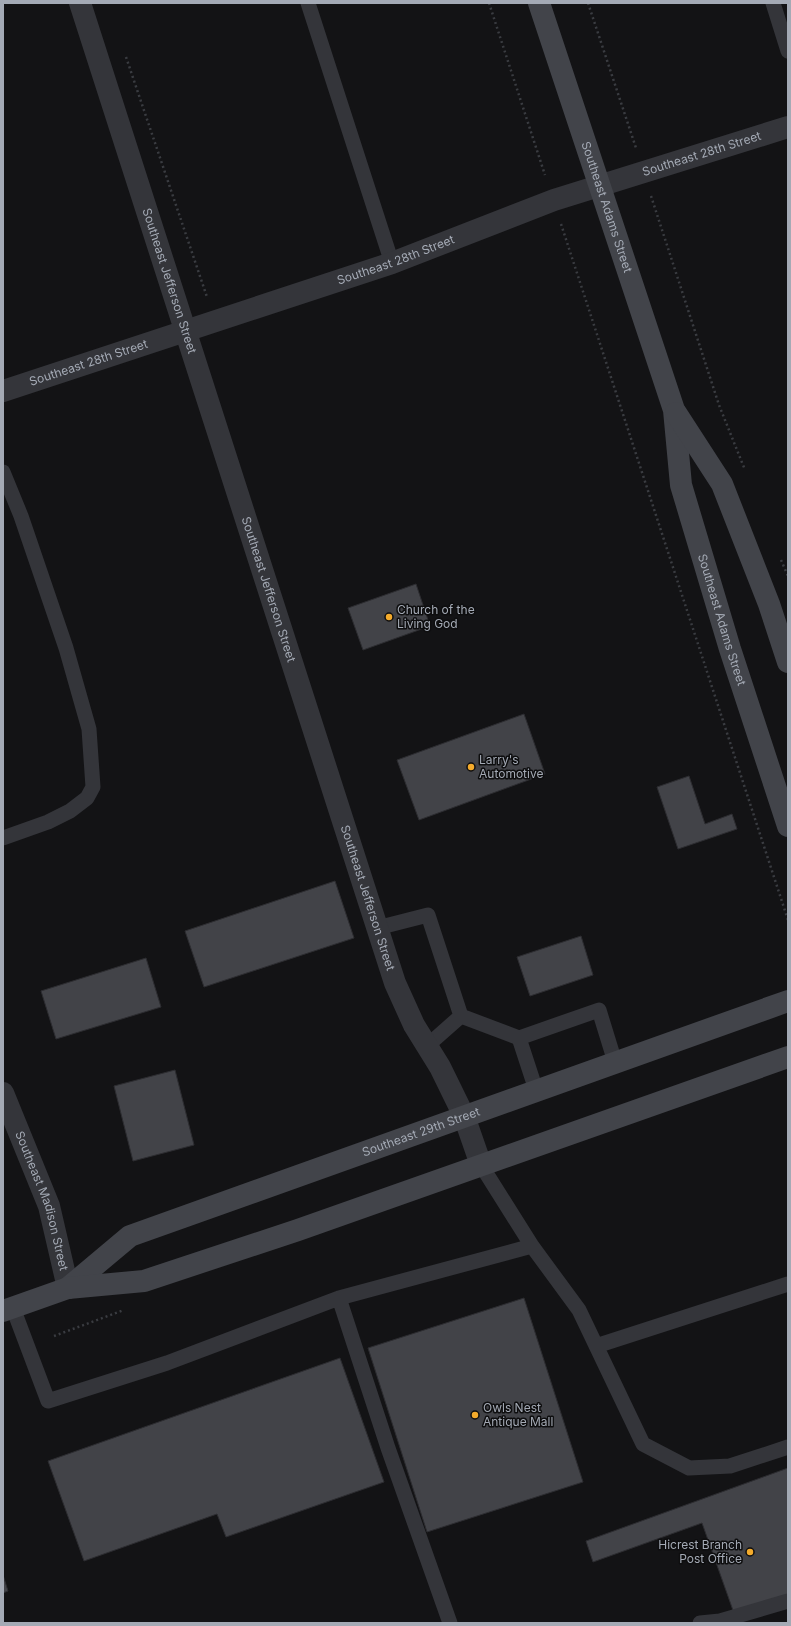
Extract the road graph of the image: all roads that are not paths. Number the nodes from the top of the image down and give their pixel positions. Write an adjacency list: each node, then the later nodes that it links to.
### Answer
1 (80, 3): 9 (street, Southeast Jefferson Street)
2 (308, 3): 8 (lane)
3 (539, 3): 7 (main road, Southeast Adams Street)
4 (773, 3): 5 (lane)
5 (788, 51)
6 (788, 127): 7 (street, Southeast 28th Street)
7 (599, 185): 8 (street, Southeast 28th Street); 11 (main road, Southeast Adams Street)
8 (392, 263): 9 (street, Southeast 28th Street)
9 (186, 330): 10 (street, Southeast 28th Street); 16 (street, Southeast Jefferson Street)
10 (3, 391)
11 (674, 410): 13 (main road, Southeast Adams Street); 14 (main road, Southeast Adams Street)
12 (3, 472): 15 (lane)
13 (788, 662)
14 (788, 826)
15 (3, 838)
16 (377, 928): 18 (lane); 20 (street, Southeast Jefferson Street)
17 (788, 1001): 22 (main road, Southeast 29th Street)
18 (461, 1016): 19 (lane); 20 (lane)
19 (519, 1038): 22 (lane); 23 (lane)
20 (427, 1046): 25 (street, Southeast Jefferson Street)
21 (788, 1057): 26 (main road, Southeast 29th Street)
22 (616, 1062): 23 (main road, Southeast 29th Street)
23 (536, 1090): 25 (main road, Southeast 29th Street)
24 (3, 1093): 29 (street, Southeast Madison Street)
25 (464, 1116): 26 (street, Southeast Jefferson Street); 29 (main road, Southeast 29th Street)
26 (481, 1165): 27 (lane); 29 (main road, Southeast 29th Street)
27 (532, 1246): 30 (lane); 32 (lane)
28 (788, 1284): 32 (lane)
29 (68, 1288): 31 (main road, Southeast 29th Street)
30 (339, 1298): 31 (lane); 35 (lane)
31 (8, 1309)
32 (596, 1346): 33 (lane)
33 (788, 1446)
34 (788, 1601): 36 (lane)
35 (450, 1623)
36 (700, 1623)

